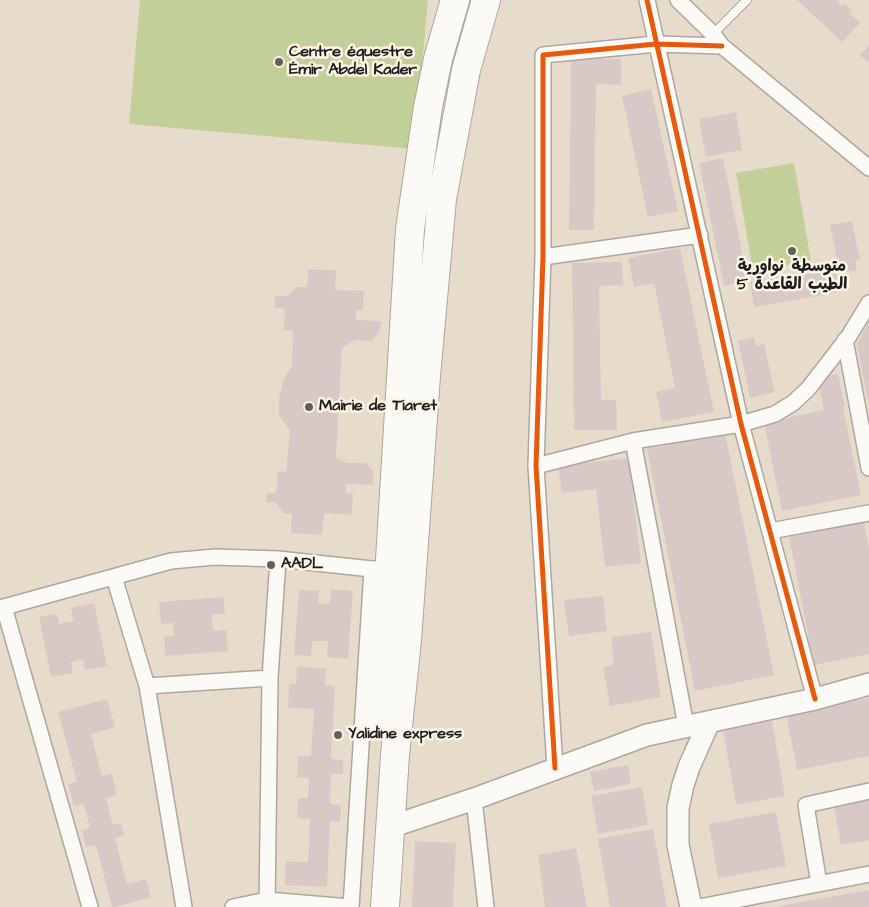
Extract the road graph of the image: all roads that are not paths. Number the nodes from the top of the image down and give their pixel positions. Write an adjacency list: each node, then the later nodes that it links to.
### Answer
1 (455, 0): 20 (highway)
2 (486, 0): 32 (highway)
3 (647, 0): 7 (street)
4 (678, 0): 6 (street)
5 (747, 0): 6 (lane)
6 (718, 40): 7 (street); 8 (street)
7 (656, 44): 9 (street); 10 (street)
8 (869, 168)
9 (700, 235): 10 (street); 13 (street)
10 (543, 257): 15 (street)
11 (869, 303): 12 (street)
12 (845, 340): 13 (street); 16 (street)
13 (741, 424): 14 (street); 18 (street)
14 (634, 441): 15 (street); 28 (street)
15 (536, 466): 29 (street)
16 (869, 468)
17 (869, 513): 18 (street)
18 (770, 531): 26 (street)
19 (278, 559): 20 (street); 21 (street); 23 (street)
20 (381, 569): 39 (street); 40 (highway)
21 (114, 577): 22 (street); 25 (street)
22 (2, 604): 36 (street)
23 (270, 678): 25 (street); 35 (street)
24 (869, 684): 26 (street)
25 (147, 686): 37 (street)
26 (815, 699): 27 (street)
27 (709, 722): 28 (street); 43 (street)
28 (686, 726): 29 (street)
29 (556, 768): 31 (street)
30 (869, 791): 34 (street)
31 (474, 799): 32 (street); 42 (street)
32 (390, 827): 41 (highway)
33 (869, 874): 34 (street)
34 (819, 884): 44 (street)
35 (267, 904): 38 (street); 39 (street)
36 (90, 907)
37 (184, 907)
38 (233, 907)
39 (350, 907)
40 (367, 907)
41 (385, 907)
42 (486, 907)
43 (691, 907)
44 (699, 907)

